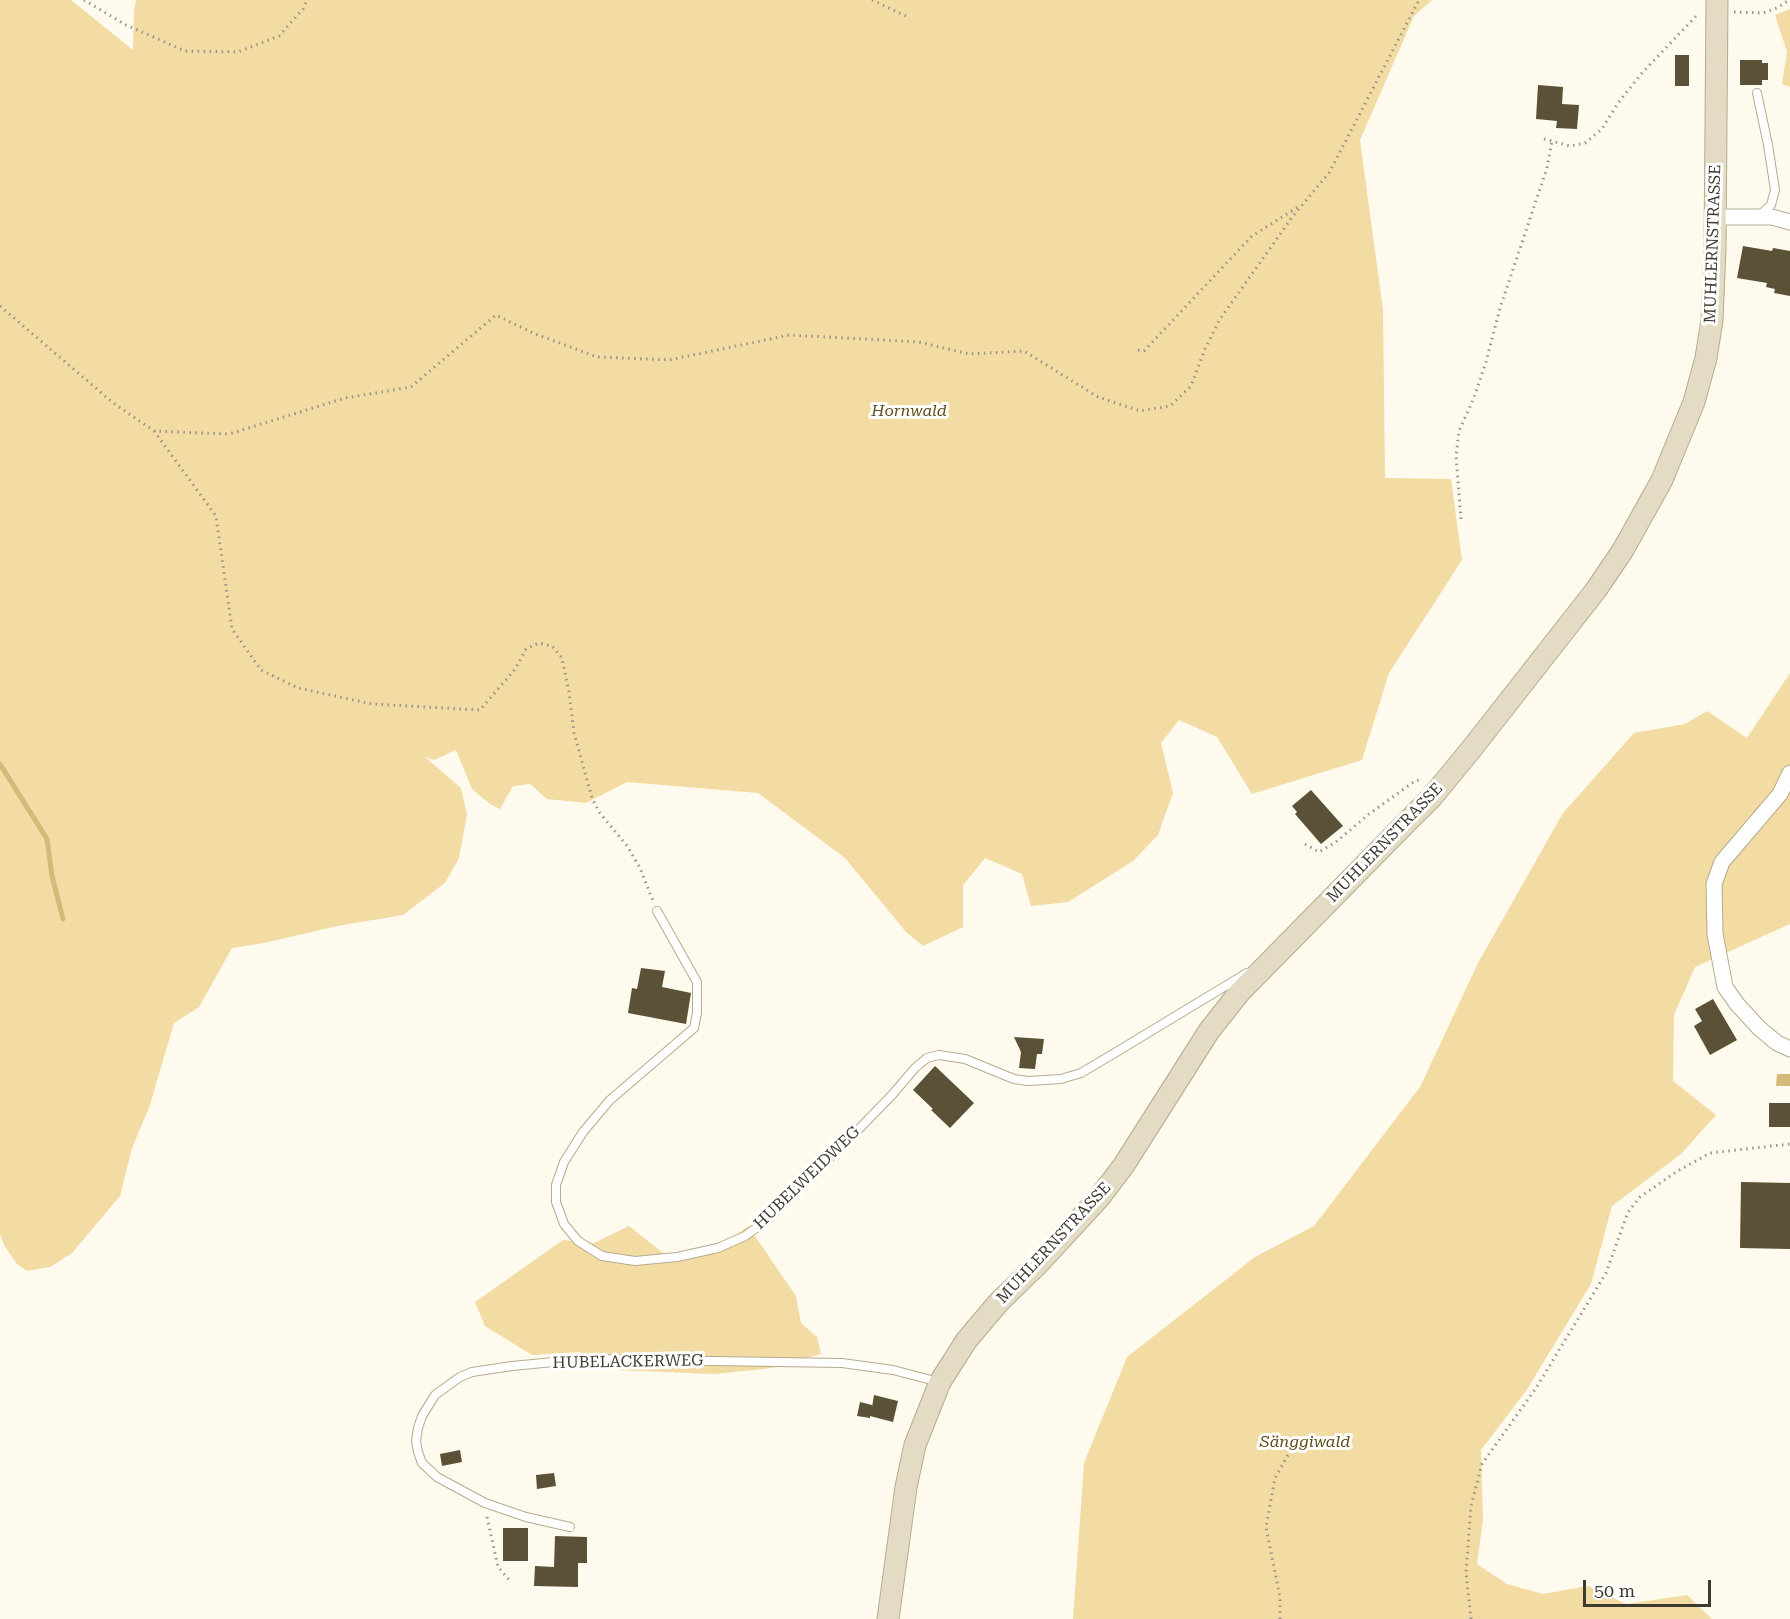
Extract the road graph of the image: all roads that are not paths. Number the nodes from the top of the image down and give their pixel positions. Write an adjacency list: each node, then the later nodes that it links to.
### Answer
1 (1713, 6): 3 (street, MUHLERNSTRASSE)
2 (1756, 93): 4 (lane)
3 (1716, 217): 4 (street); 8 (street, MUHLERNSTRASSE)
4 (1757, 218): 5 (street)
5 (1790, 222)
6 (1790, 772): 9 (street)
7 (657, 911): 8 (lane, HUBELWEIDWEG)
8 (1274, 957): 10 (street, MUHLERNSTRASSE)
9 (1790, 1049)
10 (940, 1382): 11 (lane, HUBELACKERWEG); 12 (street, MUHLERNSTRASSE)
11 (570, 1527)
12 (888, 1619)

